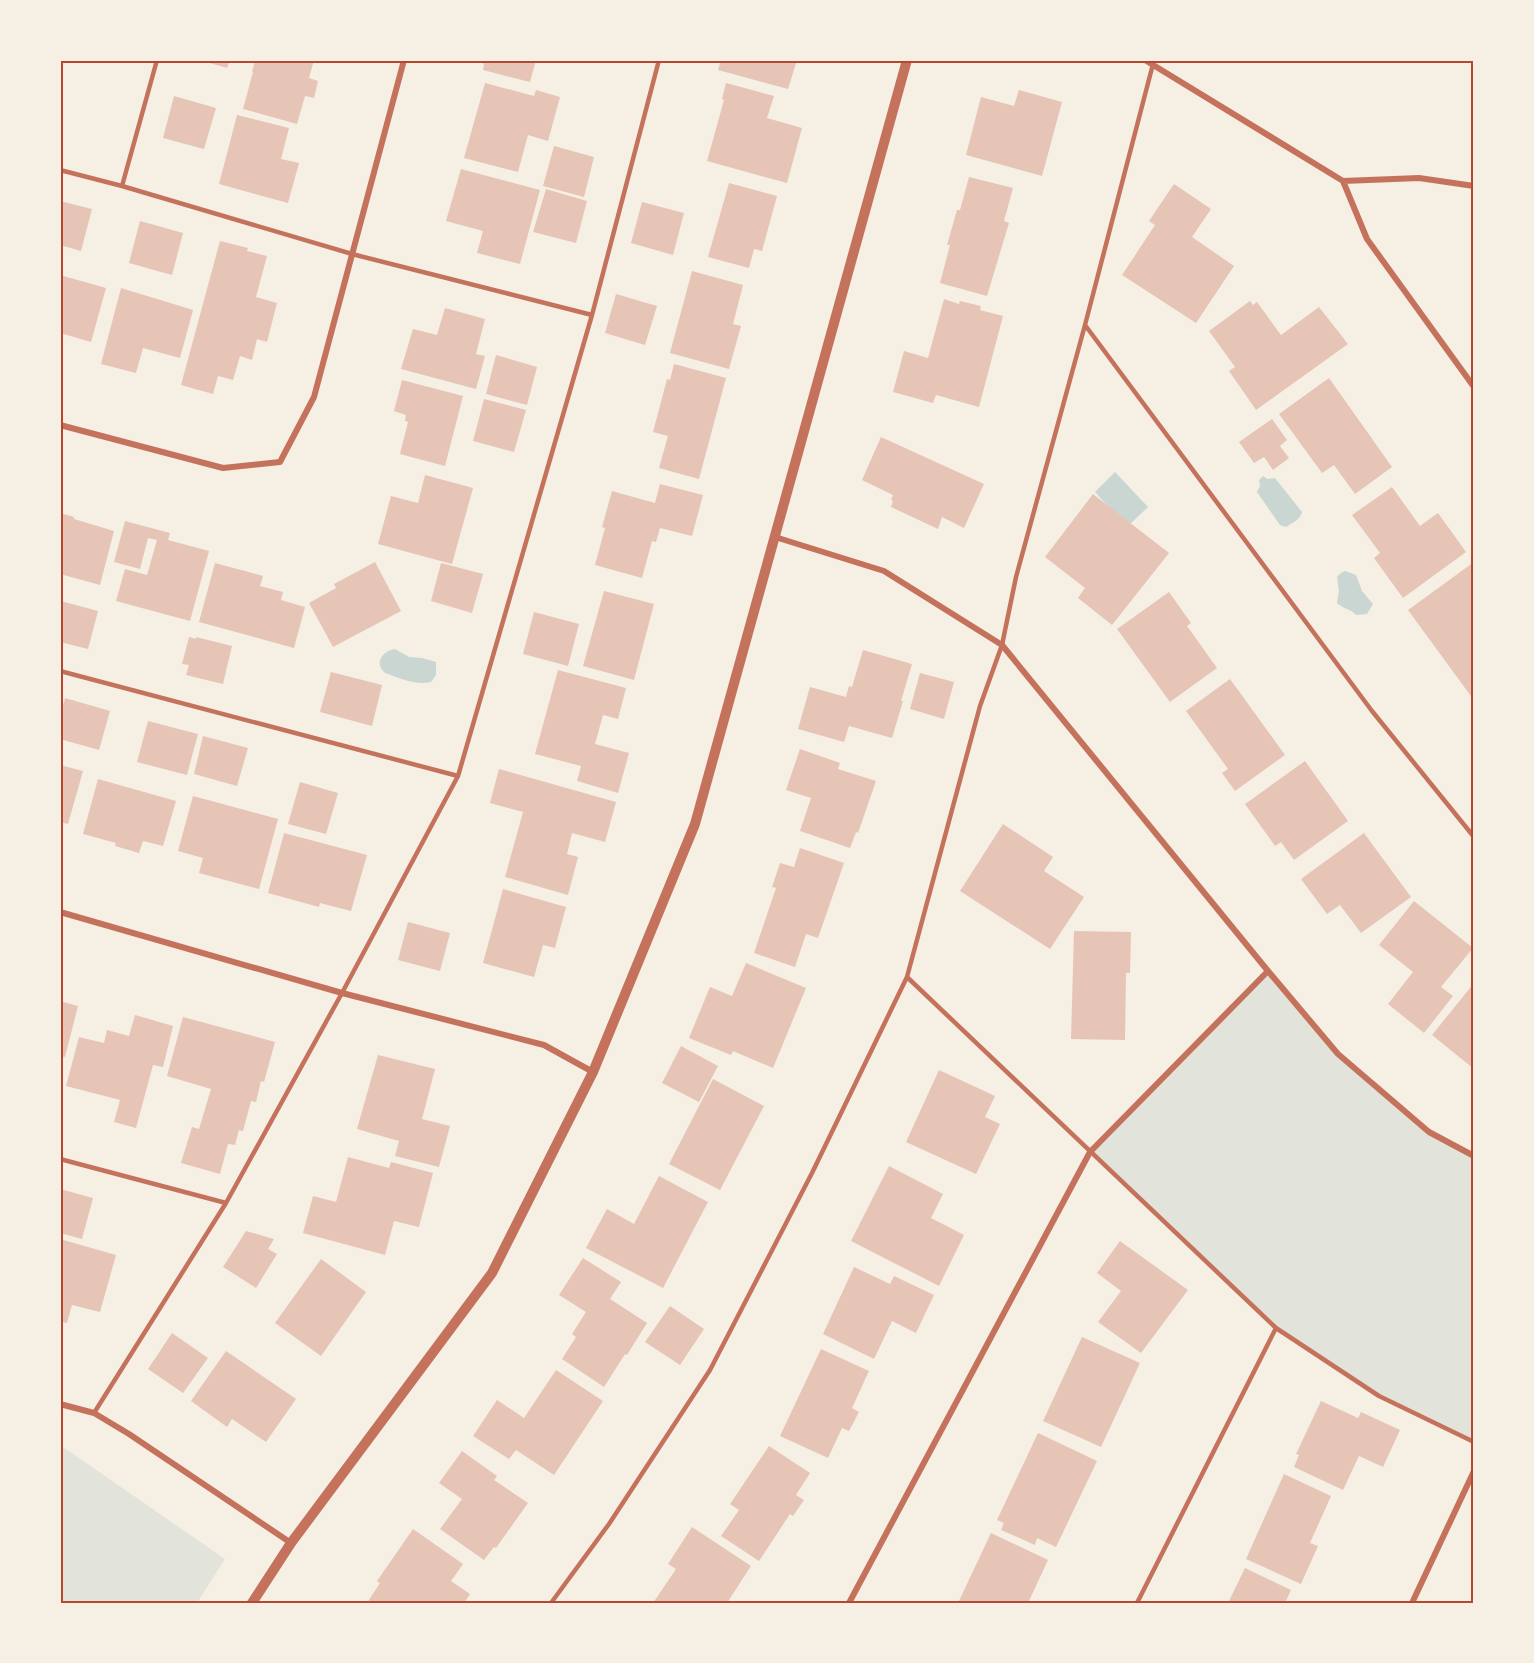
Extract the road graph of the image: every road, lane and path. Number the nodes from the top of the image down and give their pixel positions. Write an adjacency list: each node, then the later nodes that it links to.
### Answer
1 (157, 60): 9 (lane)
2 (404, 60): 11 (street)
3 (659, 60): 12 (lane)
4 (907, 60): 16 (street)
5 (1145, 60): 6 (street)
6 (1154, 64): 8 (street); 13 (lane)
7 (60, 170): 9 (lane)
8 (1343, 181): 10 (street); 14 (street)
9 (122, 186): 11 (lane)
10 (1474, 186)
11 (352, 254): 12 (lane); 15 (street)
12 (592, 315): 19 (lane)
13 (1085, 325): 17 (lane); 20 (lane)
14 (1474, 387)
15 (60, 425)
16 (775, 537): 17 (street); 25 (street)
17 (1002, 645): 22 (street); 23 (lane)
18 (60, 670): 19 (lane)
19 (458, 776): 24 (lane)
20 (1474, 837)
21 (60, 912): 24 (street)
22 (1268, 971): 26 (street); 27 (street)
23 (907, 977): 26 (lane); 37 (lane)
24 (342, 993): 25 (street); 29 (lane)
25 (593, 1072): 35 (street)
26 (1090, 1152): 30 (lane); 38 (street)
27 (1474, 1156)
28 (60, 1159): 29 (lane)
29 (226, 1203): 32 (lane)
30 (1276, 1328): 33 (lane); 39 (lane)
31 (60, 1404): 32 (street)
32 (94, 1413): 35 (street)
33 (1474, 1442)
34 (1474, 1471): 40 (street)
35 (291, 1543): 36 (street)
36 (252, 1603)
37 (551, 1603)
38 (849, 1603)
39 (1137, 1603)
40 (1412, 1603)

